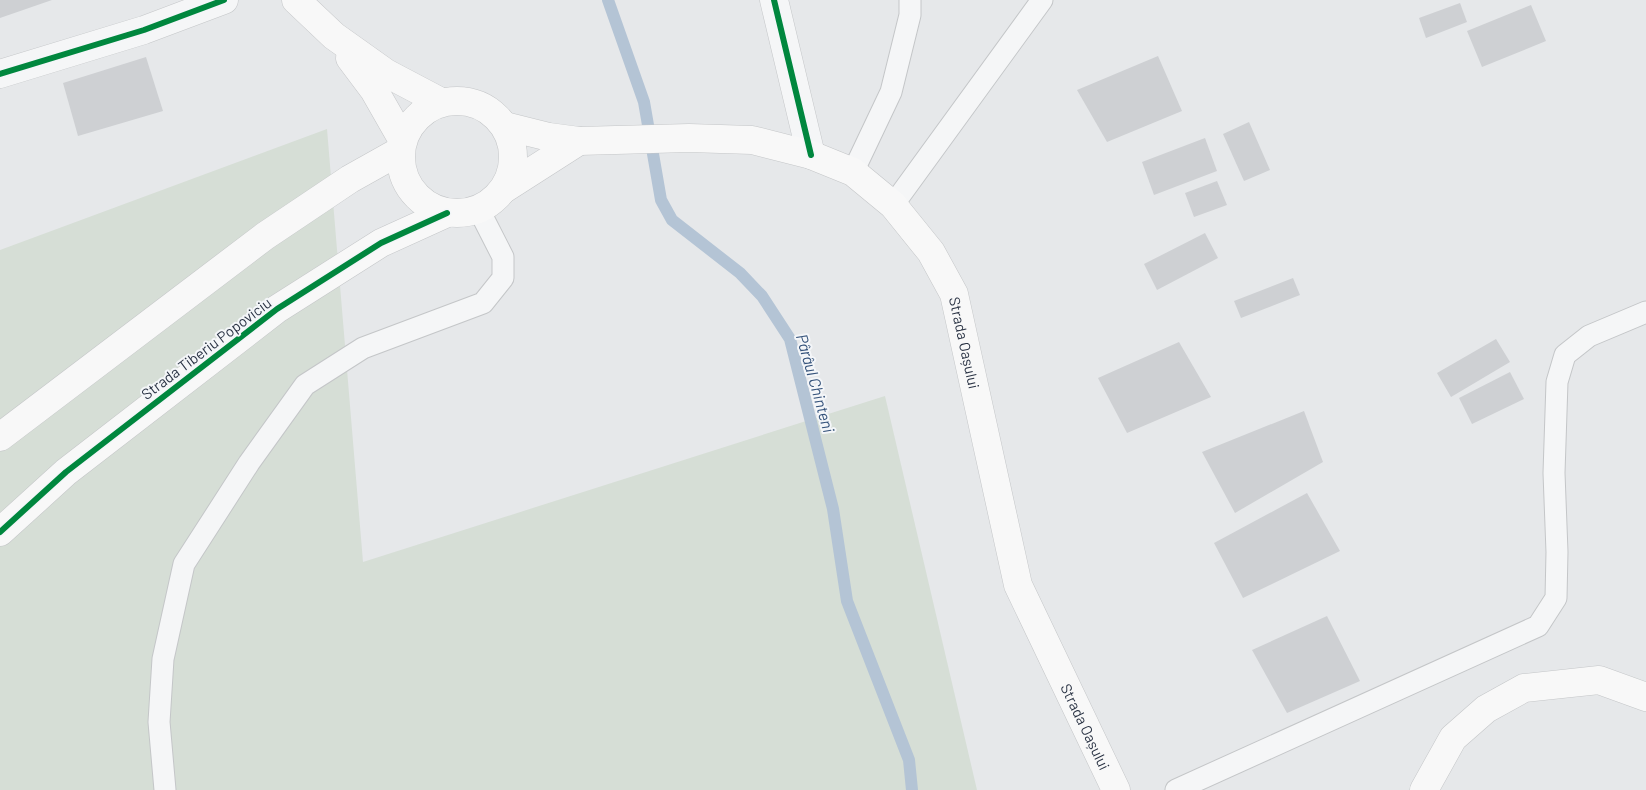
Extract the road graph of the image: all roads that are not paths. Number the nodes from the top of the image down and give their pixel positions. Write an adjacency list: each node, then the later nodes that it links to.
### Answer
1 (224, 0): 7 (street)
2 (296, 0): 6 (main road)
3 (774, 0): 12 (street)
4 (910, 0): 13 (lane)
5 (1042, 0): 15 (lane)
6 (334, 36): 8 (main road); 11 (main road)
7 (0, 74)
8 (441, 102): 9 (main road); 11 (main road)
9 (505, 126): 10 (main road, Strada Oașului); 14 (main road)
10 (586, 141): 12 (main road, Strada Oașului); 14 (main road)
11 (401, 145): 17 (main road); 19 (main road)
12 (811, 155): 13 (main road, Strada Oașului)
13 (853, 172): 15 (main road, Strada Oașului)
14 (504, 189): 16 (main road)
15 (893, 205): 23 (main road, Strada Oașului)
16 (478, 208): 17 (main road); 22 (lane)
17 (447, 213): 20 (main road, Strada Tiberiu Popoviciu)
18 (1646, 312): 24 (lane)
19 (0, 437)
20 (0, 532)
21 (1646, 697): 25 (main road)
22 (164, 790)
23 (1116, 790)
24 (1176, 790)
25 (1424, 790)

